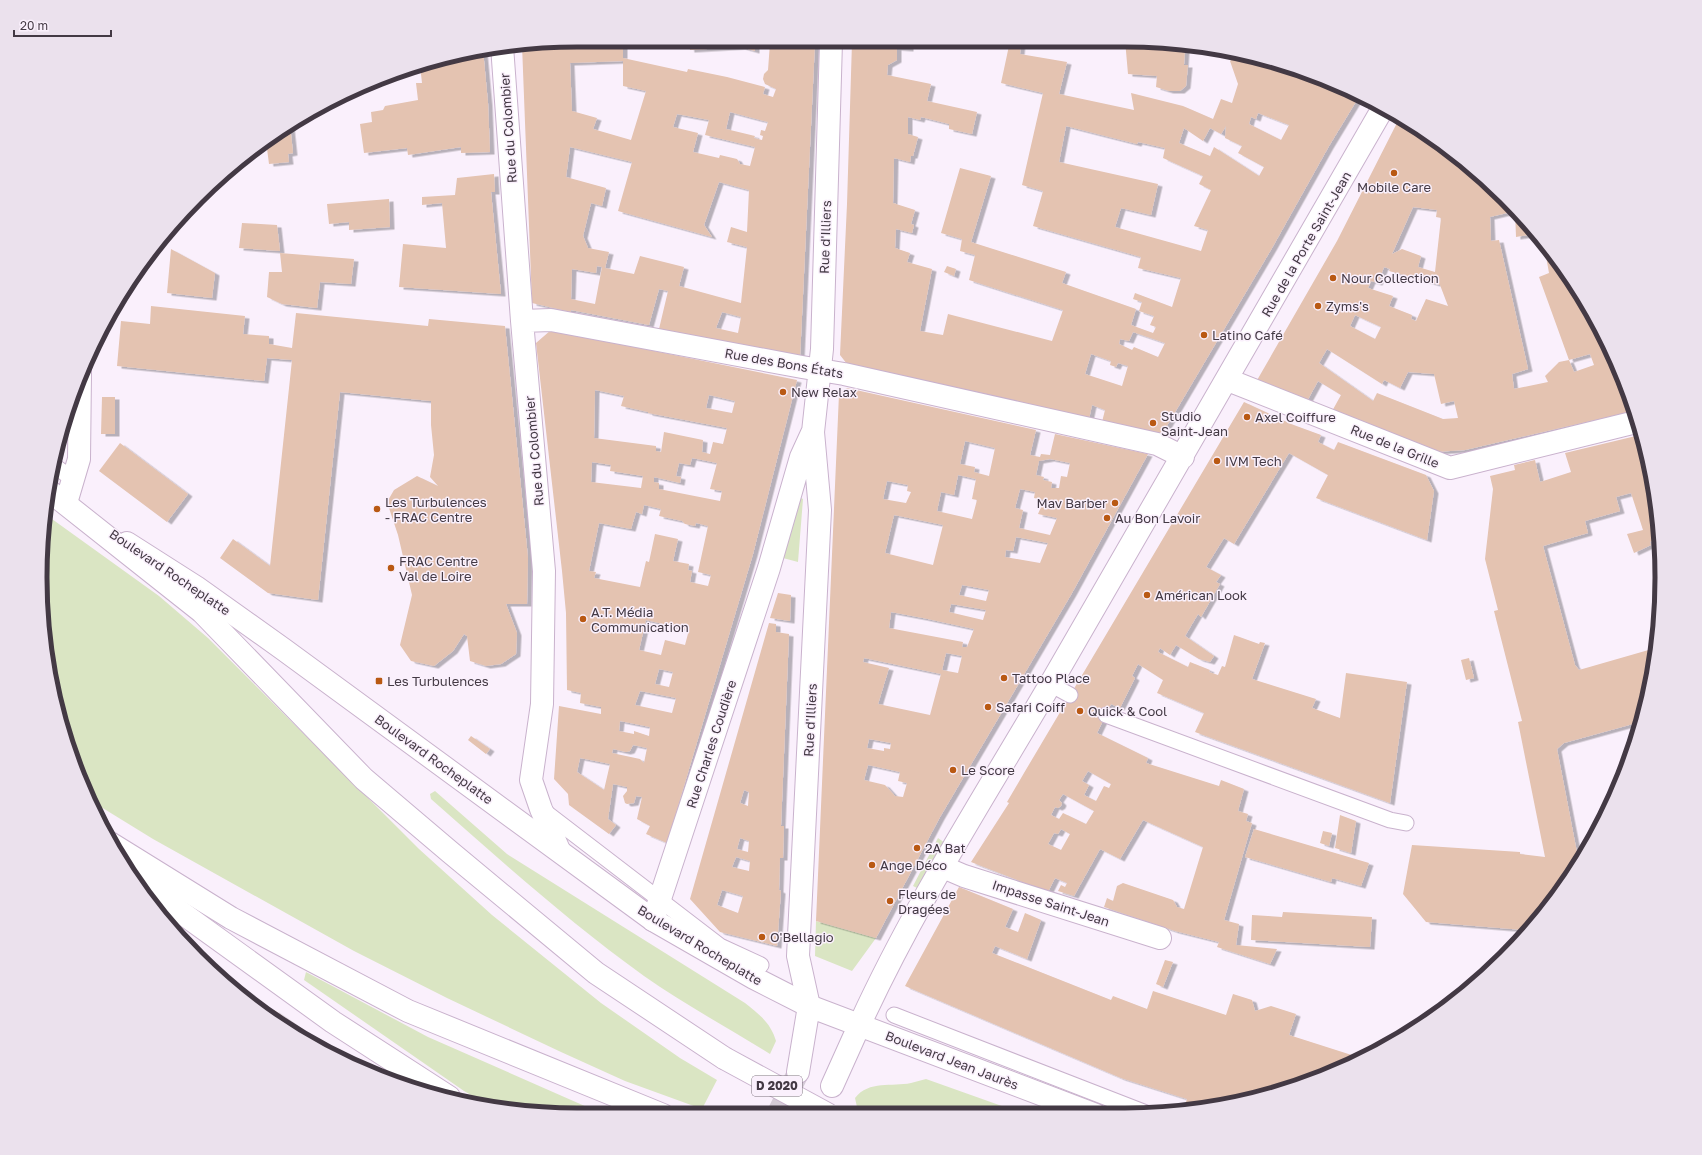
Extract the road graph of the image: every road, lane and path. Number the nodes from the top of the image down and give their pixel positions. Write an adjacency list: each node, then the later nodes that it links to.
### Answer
1 (831, 47): 5 (street, Rue d'Illiers)
2 (502, 53): 4 (street, Rue du Colombier)
3 (1381, 113): 6 (street, Rue de la Porte Saint-Jean)
4 (522, 322): 5 (street, Rue des Bons États); 19 (street, Rue du Colombier)
5 (820, 370): 9 (street, Rue d'Illiers); 10 (street, Rue des Bons États)
6 (1228, 380): 8 (street, Rue de la Grille); 10 (street, Rue de la Porte Saint-Jean)
7 (80, 394): 12 (street)
8 (1632, 423)
9 (813, 432): 15 (street, Rue d'Illiers); 29 (street, Rue d'Illiers)
10 (1183, 457): 16 (street, Rue de la Porte Saint-Jean)
11 (58, 469): 12 (lane)
12 (73, 479): 14 (street)
13 (54, 494): 14 (street, Boulevard Rocheplatte)
14 (66, 503): 22 (street, Boulevard Rocheplatte); 36 (street, Boulevard Rocheplatte / D 2020, bridge)
15 (769, 568): 25 (street, Rue Charles Coudière)
16 (1050, 684): 17 (lane); 23 (street, Rue de la Porte Saint-Jean)
17 (1070, 696)
18 (1106, 715): 20 (lane)
19 (541, 809): 22 (street, Rue du Colombier); 25 (lane)
20 (1406, 823)
21 (122, 850): 35 (street)
22 (559, 850): 26 (street, Boulevard Rocheplatte)
23 (943, 867): 27 (street, Impasse Saint-Jean); 31 (street, Rue de la Porte Saint-Jean)
24 (149, 889): 34 (street)
25 (660, 899): 26 (street, Rue Charles Coudière); 28 (lane)
26 (653, 920): 29 (street, Boulevard Rocheplatte)
27 (1160, 938)
28 (761, 965)
29 (809, 1006): 31 (street, Boulevard Jean Jaurès); 32 (street)
30 (894, 1015): 38 (lane)
31 (859, 1026): 33 (street, Rue de la Porte Saint-Jean); 37 (street, Boulevard Jean Jaurès)
32 (798, 1072)
33 (832, 1086)
34 (437, 1089)
35 (646, 1108)
36 (816, 1108)
37 (1078, 1108)
38 (1133, 1108)

